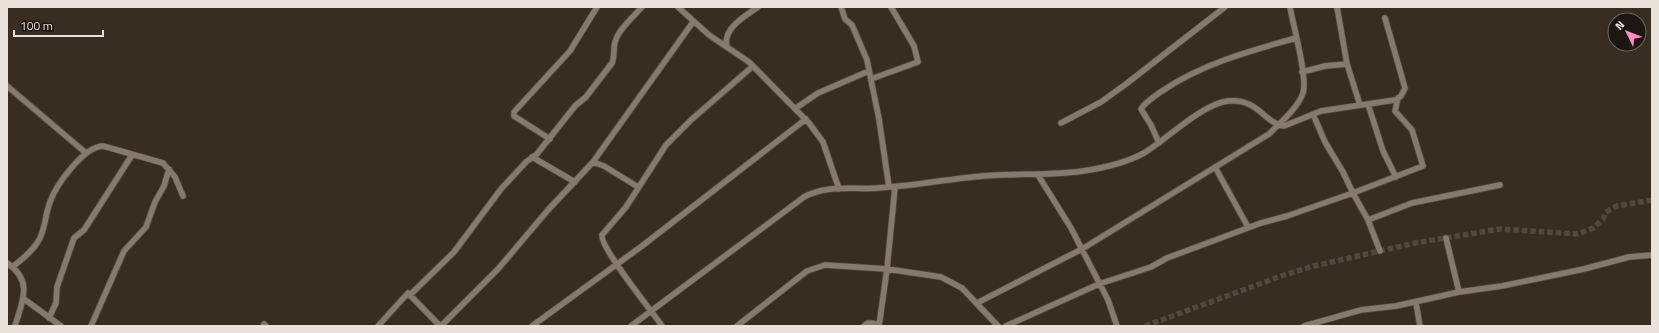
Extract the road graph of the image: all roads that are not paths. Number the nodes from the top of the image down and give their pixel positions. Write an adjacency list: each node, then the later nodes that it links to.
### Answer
1 (597, 7): 28 (street)
2 (642, 7): 28 (street)
3 (678, 7): 11 (street)
4 (758, 7): 13 (street)
5 (841, 7): 16 (street)
6 (891, 7): 18 (street)
7 (1224, 7): 26 (street)
8 (1290, 7): 12 (street)
9 (1337, 7): 14 (street)
10 (1385, 18): 20 (street)
11 (693, 22): 13 (street); 33 (street)
12 (1296, 38): 17 (street); 29 (street)
13 (727, 47): 15 (street)
14 (1346, 64): 17 (street); 22 (street)
15 (753, 66): 23 (street); 40 (street)
16 (869, 71): 18 (street); 23 (street)
17 (1302, 72): 27 (street)
18 (871, 79): 41 (street)
19 (7, 86): 30 (street)
20 (1398, 98): 21 (street); 37 (street)
21 (1368, 104): 22 (street); 37 (street)
22 (1360, 105): 24 (street)
23 (796, 108): 25 (street)
24 (1313, 114): 27 (street); 43 (street)
25 (806, 119): 42 (street); 51 (street)
26 (1061, 123)
27 (1278, 125): 29 (street); 34 (street)
28 (550, 139): 32 (street)
29 (1159, 143): 36 (street)
30 (86, 153): 31 (street); 52 (street)
31 (132, 155): 35 (street); 61 (street)
32 (532, 157): 38 (street); 56 (street)
33 (593, 162): 38 (street); 40 (street)
34 (1216, 167): 46 (street); 48 (street)
35 (169, 169): 44 (street); 62 (street)
36 (1038, 175): 41 (street); 48 (street)
37 (1396, 176): 43 (street)
38 (575, 182): 69 (street)
39 (1500, 185): 45 (street)
40 (638, 187): 51 (street)
41 (892, 187): 42 (street); 53 (street)
42 (839, 189): 60 (street)
43 (1353, 193): 45 (street); 46 (street)
44 (183, 196)
45 (1368, 220): 49 (street)
46 (1248, 227): 54 (street)
47 (1446, 238): 55 (street)
48 (1082, 250): 54 (street); 59 (street)
49 (1380, 251)
50 (1652, 255): 55 (street)
51 (617, 264): 60 (street); 70 (street)
52 (10, 265): 57 (street)
53 (887, 269): 59 (street); 63 (street); 73 (street)
54 (1099, 284): 76 (street); 77 (street)
55 (1459, 292): 58 (street)
56 (411, 294): 68 (street); 69 (street)
57 (24, 299): 61 (street); 64 (street)
58 (1416, 302): 78 (street); 79 (street)
59 (978, 304): 75 (street)
60 (652, 311): 71 (street); 72 (street)
61 (49, 318): 65 (street)
62 (95, 319): 66 (street); 67 (street)
63 (879, 325): 74 (street)
64 (14, 326)
65 (61, 326)
66 (91, 326)
67 (99, 326)
68 (378, 326)
69 (441, 326)
70 (532, 326)
71 (631, 326)
72 (662, 326)
73 (737, 326)
74 (864, 326)
75 (998, 326)
76 (1006, 326)
77 (1117, 326)
78 (1304, 326)
79 (1420, 326)

